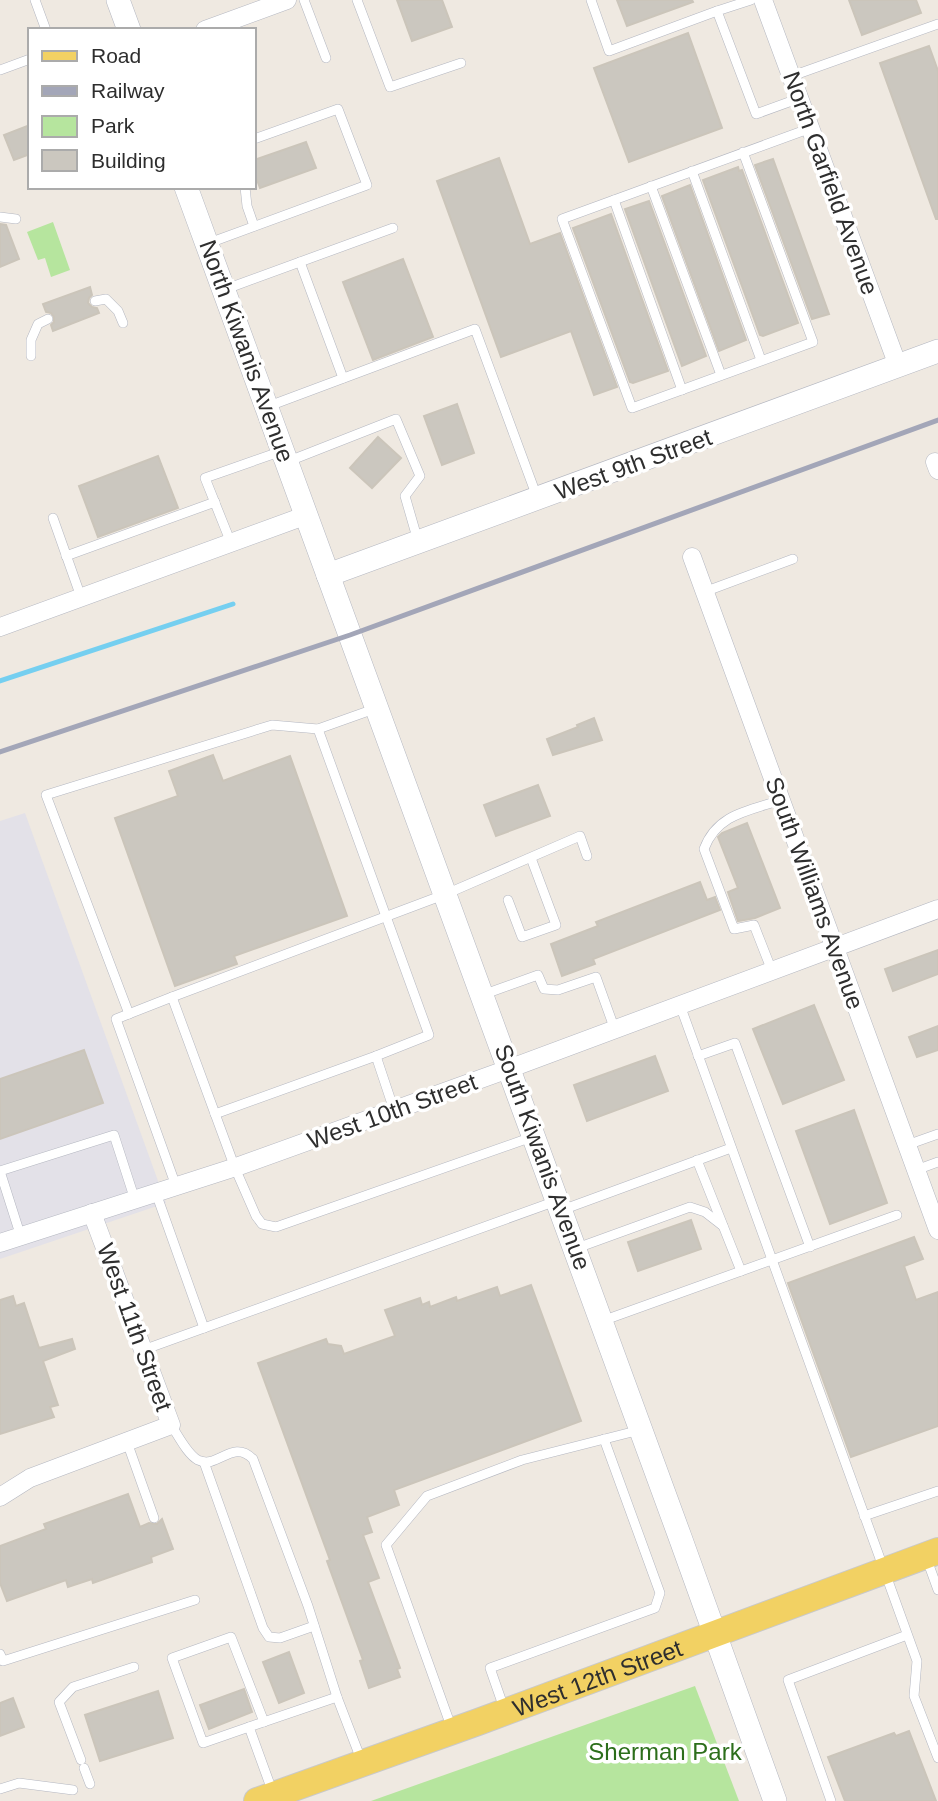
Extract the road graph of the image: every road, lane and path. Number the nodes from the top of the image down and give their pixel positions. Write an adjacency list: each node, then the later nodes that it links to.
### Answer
1 (36, 0): 11 (lane)
2 (118, 0): 12 (main road)
3 (287, 0): 13 (street)
4 (304, 0): 14 (lane)
5 (356, 0): 16 (lane)
6 (591, 0): 9 (lane)
7 (751, 0): 9 (lane)
8 (763, 0): 18 (street, North Garfield Avenue)
9 (717, 11): 19 (lane)
10 (938, 24): 18 (lane)
11 (45, 28)
12 (128, 28)
13 (210, 28)
14 (326, 58)
15 (28, 60): 17 (lane)
16 (461, 63)
17 (0, 70)
18 (792, 76): 19 (street, North Garfield Avenue)
19 (800, 98): 20 (street, North Garfield Avenue)
20 (811, 128): 22 (lane); 41 (street, North Garfield Avenue)
21 (256, 138): 30 (lane)
22 (743, 152): 23 (lane); 40 (lane)
23 (692, 172): 24 (lane); 40 (lane)
24 (651, 186): 27 (lane); 42 (lane)
25 (187, 189): 32 (main road, North Kiwanis Avenue)
26 (245, 189): 30 (lane)
27 (614, 200): 44 (lane); 44 (lane)
28 (0, 217): 29 (lane)
29 (16, 219)
30 (254, 226): 32 (lane)
31 (393, 228): 33 (lane)
32 (207, 243): 34 (main road, North Kiwanis Avenue)
33 (300, 262): 34 (lane); 43 (lane)
34 (224, 290): 45 (main road, North Kiwanis Avenue)
35 (95, 301): 37 (lane)
36 (48, 319): 39 (lane)
37 (123, 323)
38 (938, 351): 41 (main road, West 9th Street)
39 (31, 356)
40 (761, 360): 42 (lane)
41 (898, 366): 47 (main road, West 9th Street)
42 (721, 375): 44 (lane)
43 (343, 378): 45 (lane); 47 (lane)
44 (682, 390)
45 (267, 407): 46 (main road, North Kiwanis Avenue)
46 (285, 456): 48 (lane); 49 (main road, North Kiwanis Avenue); 51 (lane)
47 (538, 499): 51 (main road, West 9th Street)
48 (215, 502): 52 (lane); 53 (lane)
49 (307, 515): 52 (street); 56 (main road, South Kiwanis Avenue)
50 (53, 518): 53 (lane)
51 (418, 542): 56 (main road, West 9th Street)
52 (230, 543): 58 (street)
53 (66, 556): 58 (lane)
54 (692, 557): 57 (street, South Williams Avenue)
55 (793, 559): 57 (lane)
56 (328, 575): 60 (main road, South Kiwanis Avenue)
57 (704, 592): 62 (street, South Williams Avenue)
58 (82, 597): 59 (street)
59 (1, 623)
60 (377, 708): 61 (lane); 65 (main road, South Kiwanis Avenue)
61 (318, 729): 68 (lane); 74 (lane)
62 (781, 800): 69 (street, South Williams Avenue); 70 (lane)
63 (587, 856): 64 (lane)
64 (531, 858): 65 (lane); 66 (lane)
65 (446, 894): 68 (lane); 71 (main road, South Kiwanis Avenue)
66 (508, 900)
67 (938, 909): 69 (street, West 10th Street)
68 (385, 918): 72 (lane); 76 (lane)
69 (835, 947): 70 (street, West 10th Street); 83 (street, South Williams Avenue)
70 (772, 971): 73 (street, West 10th Street)
71 (484, 995): 75 (lane); 78 (main road, South Kiwanis Avenue)
72 (172, 998): 74 (lane); 80 (lane)
73 (680, 1005): 75 (street, West 10th Street); 77 (lane)
74 (129, 1014): 89 (lane)
75 (615, 1030): 78 (street, West 10th Street)
76 (376, 1056): 79 (lane); 80 (lane)
77 (698, 1056): 84 (lane); 100 (lane)
78 (511, 1068): 79 (street, West 10th Street); 82 (main road, South Kiwanis Avenue)
79 (394, 1110): 87 (street, West 10th Street)
80 (215, 1114): 87 (lane)
81 (938, 1134): 83 (lane)
82 (536, 1136): 87 (lane); 92 (main road, South Kiwanis Avenue)
83 (907, 1145): 88 (street, South Williams Avenue)
84 (731, 1148): 85 (lane); 102 (lane)
85 (697, 1160): 92 (lane); 96 (lane)
86 (938, 1162): 88 (lane)
87 (235, 1168): 89 (street, West 10th Street)
88 (916, 1170): 93 (street, South Williams Avenue)
89 (176, 1186): 90 (street, West 10th Street)
90 (156, 1193): 91 (street, West 10th Street); 105 (lane)
91 (135, 1199): 94 (street, West 10th Street); 98 (lane)
92 (560, 1205): 101 (main road, South Kiwanis Avenue); 105 (lane)
93 (934, 1207): 97 (street, South Williams Avenue)
94 (92, 1213): 98 (street, West 10th Street); 106 (street, West 11th Street)
95 (897, 1215): 100 (lane)
96 (723, 1226): 101 (lane); 103 (lane)
97 (938, 1230)
98 (21, 1237): 99 (street, West 10th Street)
99 (0, 1243)
100 (810, 1247): 102 (lane)
101 (576, 1249): 104 (main road, South Kiwanis Avenue)
102 (771, 1261): 103 (lane); 114 (lane)
103 (741, 1271): 104 (lane)
104 (602, 1321): 108 (main road, South Kiwanis Avenue)
105 (204, 1328): 106 (lane)
106 (143, 1350): 107 (street, West 11th Street)
107 (171, 1425): 110 (street, West 11th Street); 111 (lane)
108 (642, 1429): 109 (lane); 121 (main road, South Kiwanis Avenue)
109 (604, 1439): 126 (lane); 129 (lane)
110 (127, 1442): 113 (street, West 11th Street); 115 (lane)
111 (204, 1462): 120 (lane); 120 (lane)
112 (938, 1491): 114 (lane)
113 (0, 1497)
114 (864, 1516): 117 (lane)
115 (154, 1518)
116 (932, 1553): 117 (main road, West 12th Street); 118 (lane)
117 (884, 1571): 121 (main road, West 12th Street); 122 (lane)
118 (938, 1590)
119 (195, 1600): 123 (lane)
120 (314, 1626): 125 (lane)
121 (715, 1634): 126 (main road, West 12th Street); 136 (main road, South Kiwanis Avenue)
122 (907, 1635): 130 (lane); 137 (lane)
123 (0, 1654)
124 (134, 1667): 132 (lane)
125 (337, 1697): 127 (lane); 131 (lane)
126 (505, 1712): 129 (main road, West 12th Street)
127 (264, 1722): 128 (lane); 128 (lane)
128 (249, 1727): 135 (lane)
129 (453, 1731): 131 (main road, West 12th Street)
130 (938, 1758)
131 (363, 1764): 135 (main road, West 12th Street)
132 (90, 1783)
133 (0, 1789): 134 (lane)
134 (73, 1790)
135 (265, 1798)
136 (775, 1801)
137 (831, 1801)

